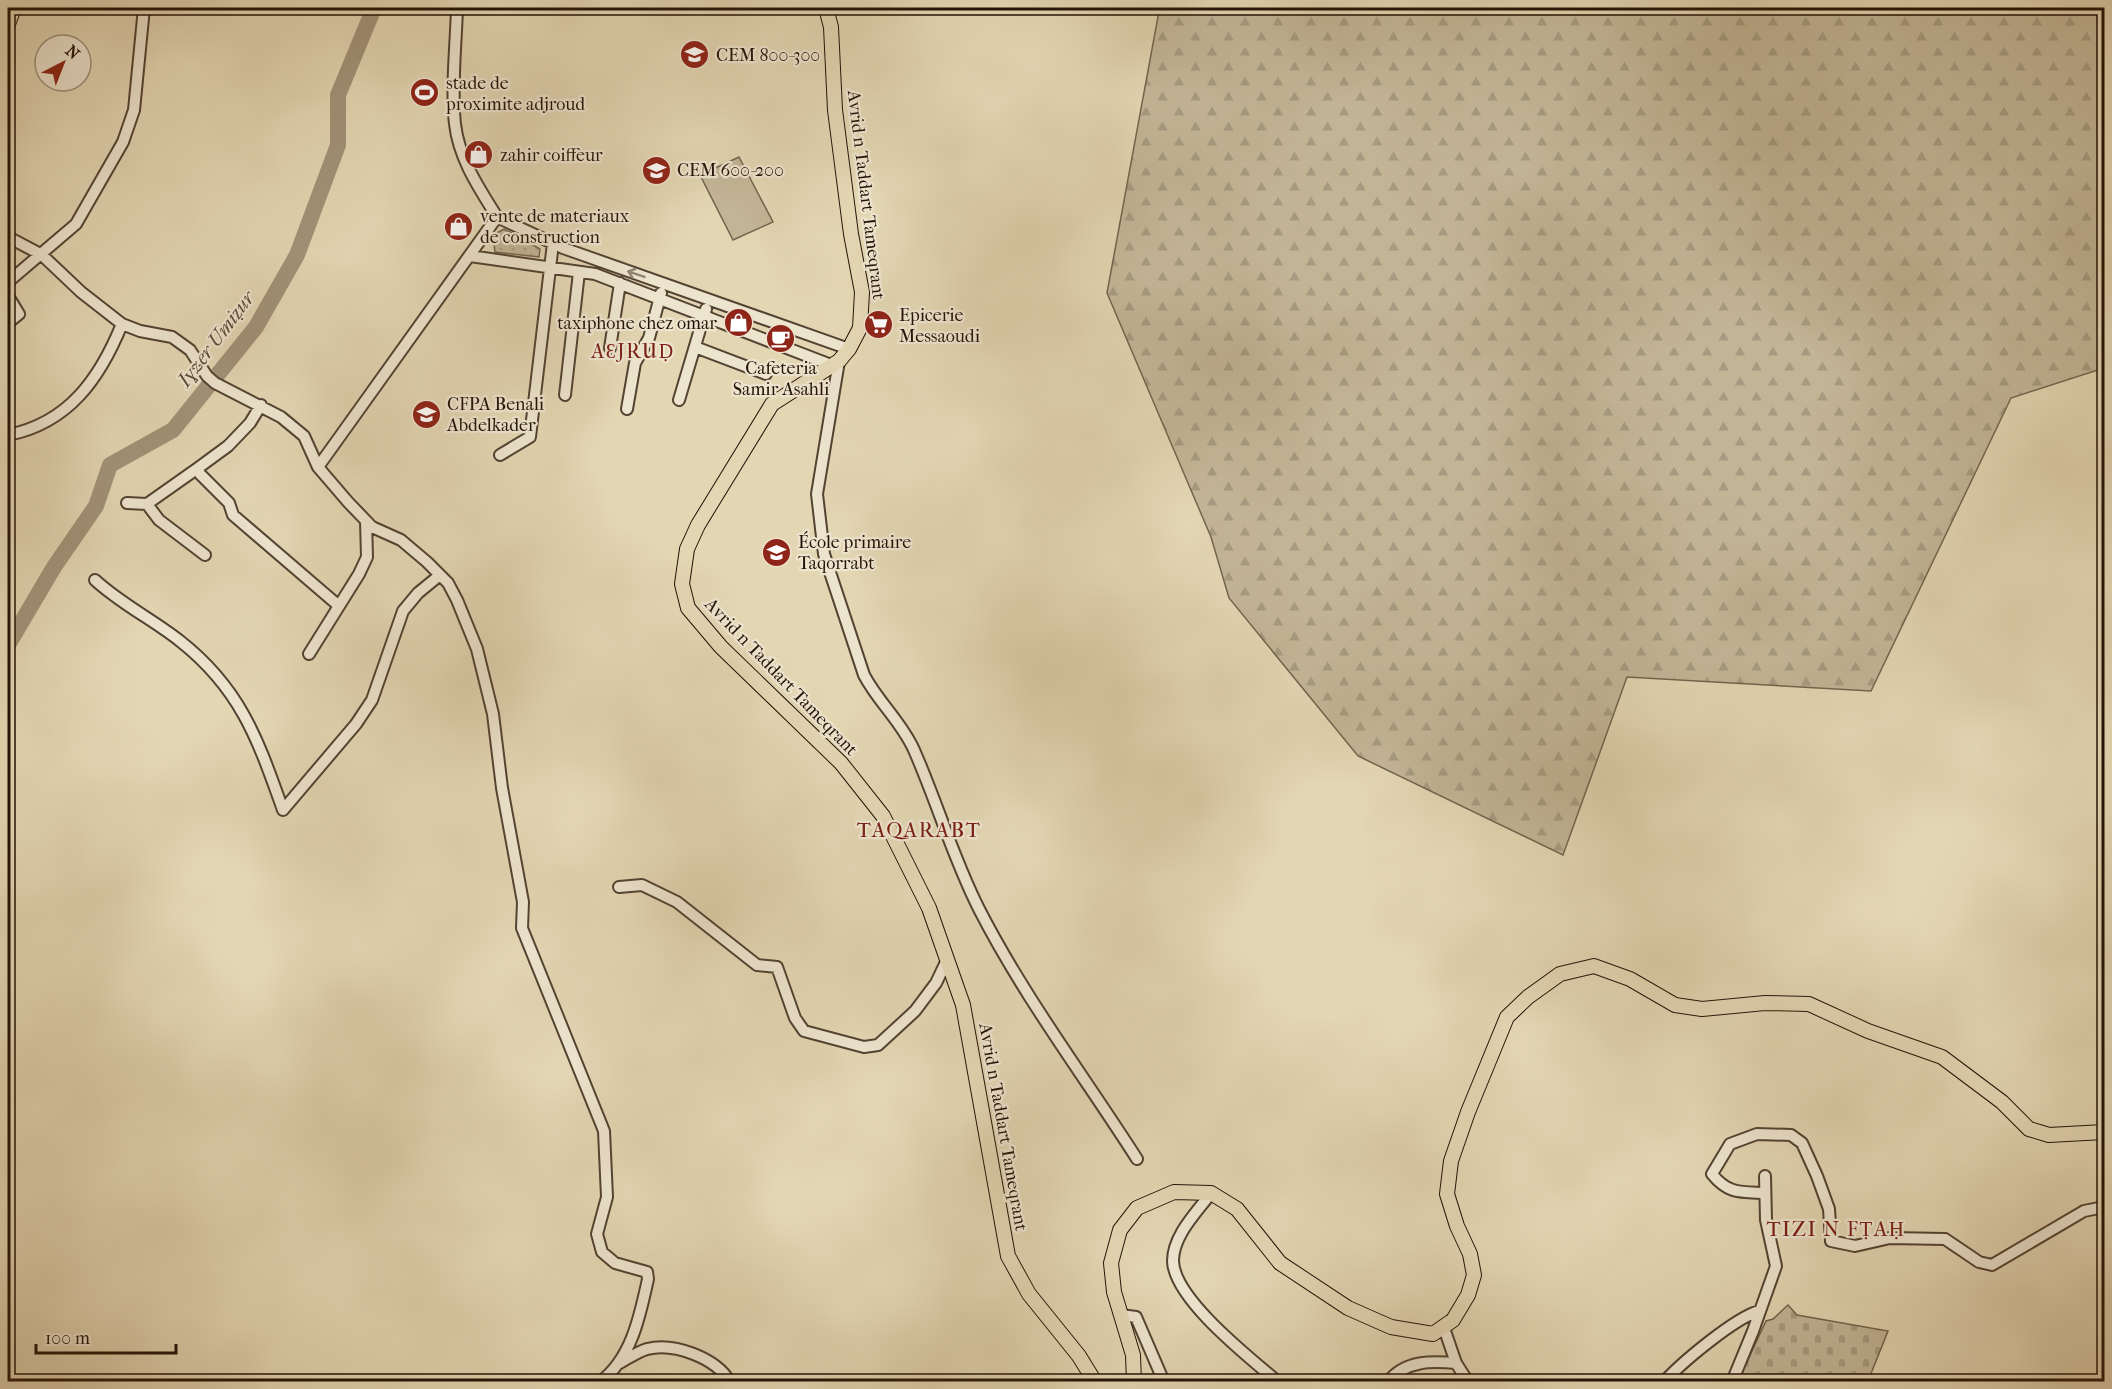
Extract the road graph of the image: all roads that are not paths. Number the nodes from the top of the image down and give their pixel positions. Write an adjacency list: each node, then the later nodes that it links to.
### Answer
1 (14, 8): 5 (main road)
2 (144, 8): 9 (street)
3 (457, 8): 6 (street)
4 (826, 8): 24 (main road, Avrid n Taddart Tameqrant)
5 (8, 24)
6 (497, 217): 8 (street); 10 (street)
7 (8, 237): 9 (street)
8 (553, 243): 11 (street); 15 (street, one-way to 8)
9 (42, 255): 13 (street); 21 (street)
10 (470, 256): 11 (street); 33 (street)
11 (548, 268): 12 (street); 32 (street)
12 (579, 272): 14 (street); 27 (street)
13 (8, 282)
14 (620, 283): 17 (street); 23 (street)
15 (663, 284): 17 (street); 18 (street)
16 (8, 296): 20 (street)
17 (659, 298): 19 (street); 30 (street)
18 (708, 300): 19 (street); 24 (street)
19 (704, 315): 22 (street); 25 (street)
20 (8, 324)
21 (122, 324): 29 (street); 31 (street)
22 (695, 347): 26 (street); 28 (street)
23 (610, 348)
24 (849, 349): 25 (main road, Avrid n Taddart Tameqrant)
25 (835, 363): 44 (main road, Avrid n Taddart Tameqrant); 46 (street)
26 (766, 374)
27 (565, 395)
28 (679, 400)
29 (261, 405): 33 (street); 34 (street)
30 (627, 409)
31 (8, 435)
32 (500, 454)
33 (318, 467): 37 (street)
34 (198, 468): 36 (street); 41 (street)
35 (127, 503): 36 (street)
36 (147, 504): 38 (street)
37 (366, 521): 39 (street); 41 (street)
38 (205, 555)
39 (440, 575): 40 (street); 55 (street)
40 (94, 580)
41 (339, 606): 42 (street)
42 (309, 654)
43 (619, 887): 44 (street)
44 (947, 960): 58 (main road, Avrid n Taddart Tameqrant)
45 (2104, 1132): 53 (main road)
46 (1137, 1159)
47 (1765, 1176): 49 (street)
48 (1211, 1193): 52 (main road); 53 (main road); 61 (street)
49 (1764, 1193): 50 (street); 51 (street)
50 (2104, 1206)
51 (1759, 1311): 64 (street); 65 (street)
52 (1121, 1315): 59 (main road); 60 (street)
53 (1444, 1328): 54 (street)
54 (1456, 1363): 62 (street); 63 (street)
55 (615, 1366): 56 (street); 57 (street)
56 (600, 1382)
57 (730, 1382)
58 (1095, 1382)
59 (1134, 1382)
60 (1164, 1382)
61 (1278, 1382)
62 (1388, 1382)
63 (1468, 1382)
64 (1664, 1382)
65 (1732, 1382)

